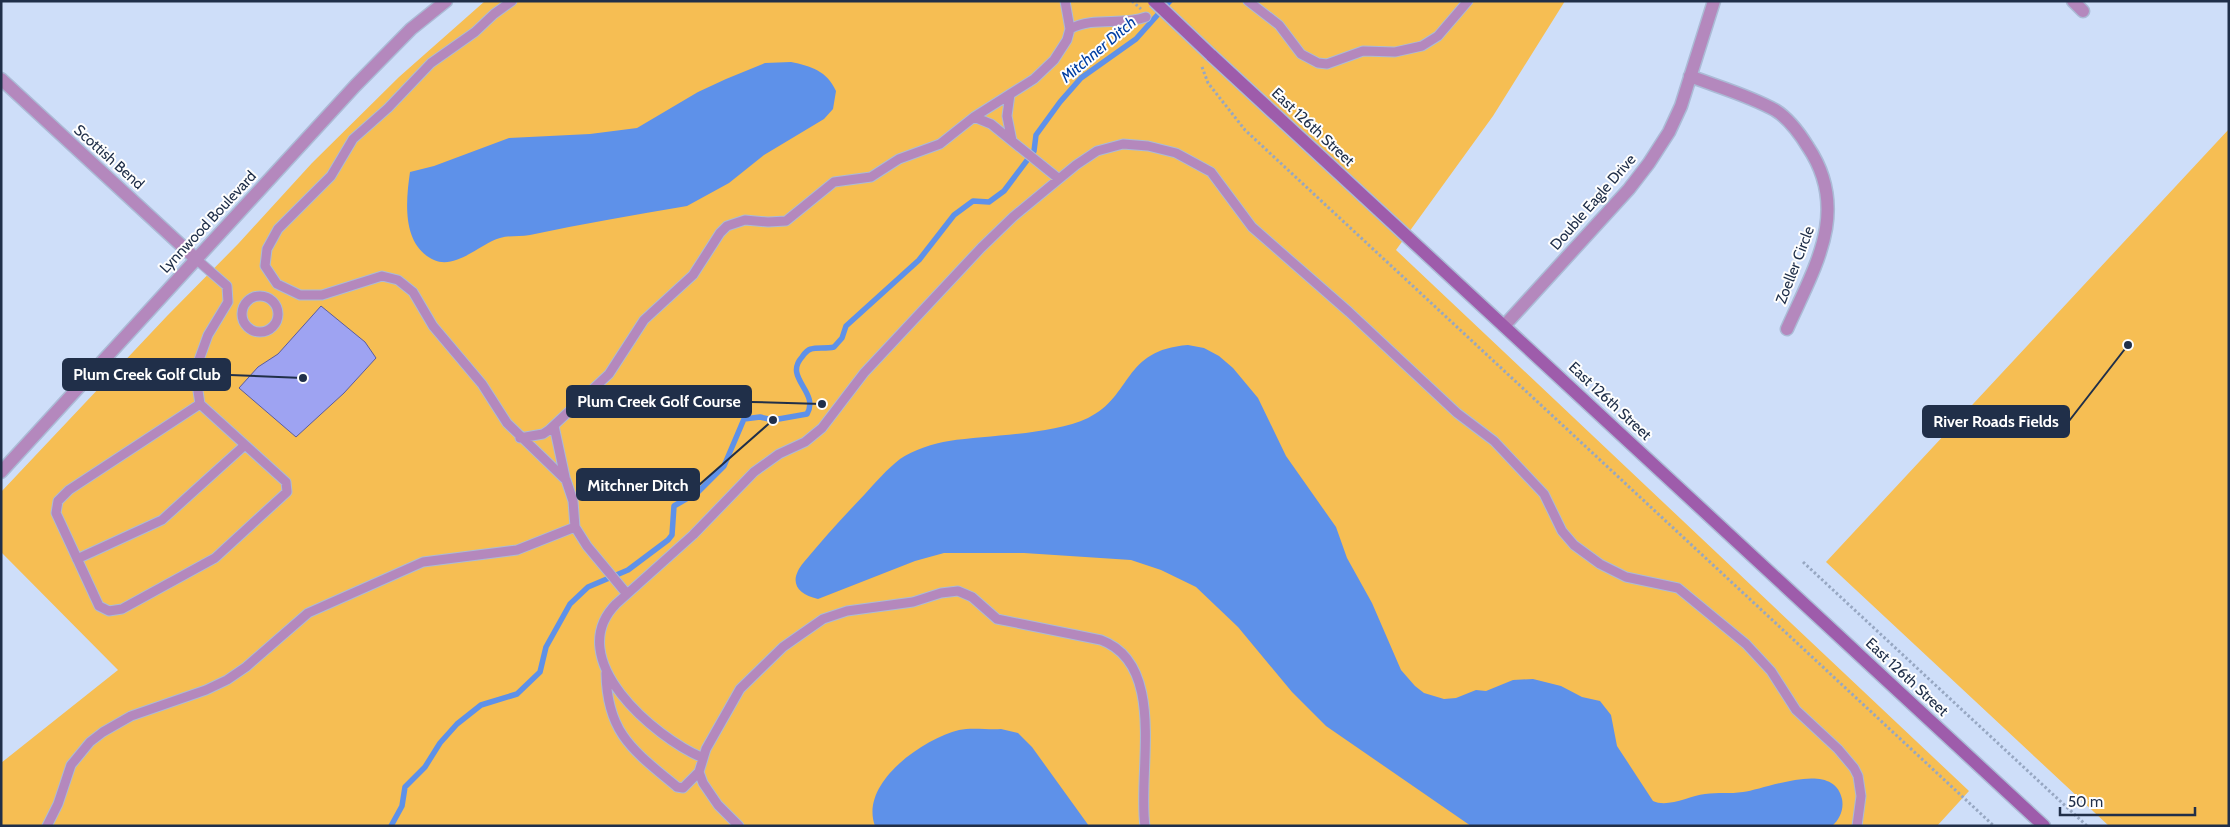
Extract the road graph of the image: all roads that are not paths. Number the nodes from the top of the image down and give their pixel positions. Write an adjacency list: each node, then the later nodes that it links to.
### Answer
1 (446, 1): 18 (street, Lynnwood Boulevard)
2 (512, 1): 25 (lane)
3 (1064, 1): 11 (lane)
4 (1154, 1): 21 (street, East 126th Street, bridge)
5 (1248, 1): 6 (lane)
6 (1468, 1)
7 (1714, 1): 12 (street, Double Eagle Drive)
8 (2073, 1): 9 (street)
9 (2084, 11)
10 (1146, 17): 11 (lane)
11 (1070, 29): 14 (lane)
12 (1690, 76): 21 (street, Double Eagle Drive); 22 (street, Zoeller Circle)
13 (1, 79): 18 (street, Scottish Bend)
14 (1010, 94): 15 (lane); 16 (lane)
15 (974, 116): 16 (lane); 24 (lane)
16 (1012, 141): 17 (lane)
17 (1059, 179): 31 (lane); 38 (lane)
18 (196, 259): 19 (lane); 27 (street, Lynnwood Boulevard)
19 (228, 298): 20 (lane); 23 (lane)
20 (244, 307): 20 (lane)
21 (1504, 326): 39 (street, East 126th Street)
22 (1787, 329)
23 (200, 404): 26 (lane); 30 (lane)
24 (554, 426): 25 (lane); 28 (lane)
25 (520, 438): 28 (lane)
26 (245, 445): 30 (lane); 30 (lane)
27 (1, 472)
28 (566, 480): 29 (lane)
29 (575, 527): 31 (lane); 35 (lane)
30 (77, 559)
31 (627, 594): 32 (lane)
32 (606, 668): 33 (lane); 34 (lane)
33 (703, 758): 34 (lane); 37 (lane)
34 (700, 772): 36 (lane)
35 (47, 826)
36 (739, 826)
37 (1145, 826)
38 (1857, 826)
39 (2044, 826)

